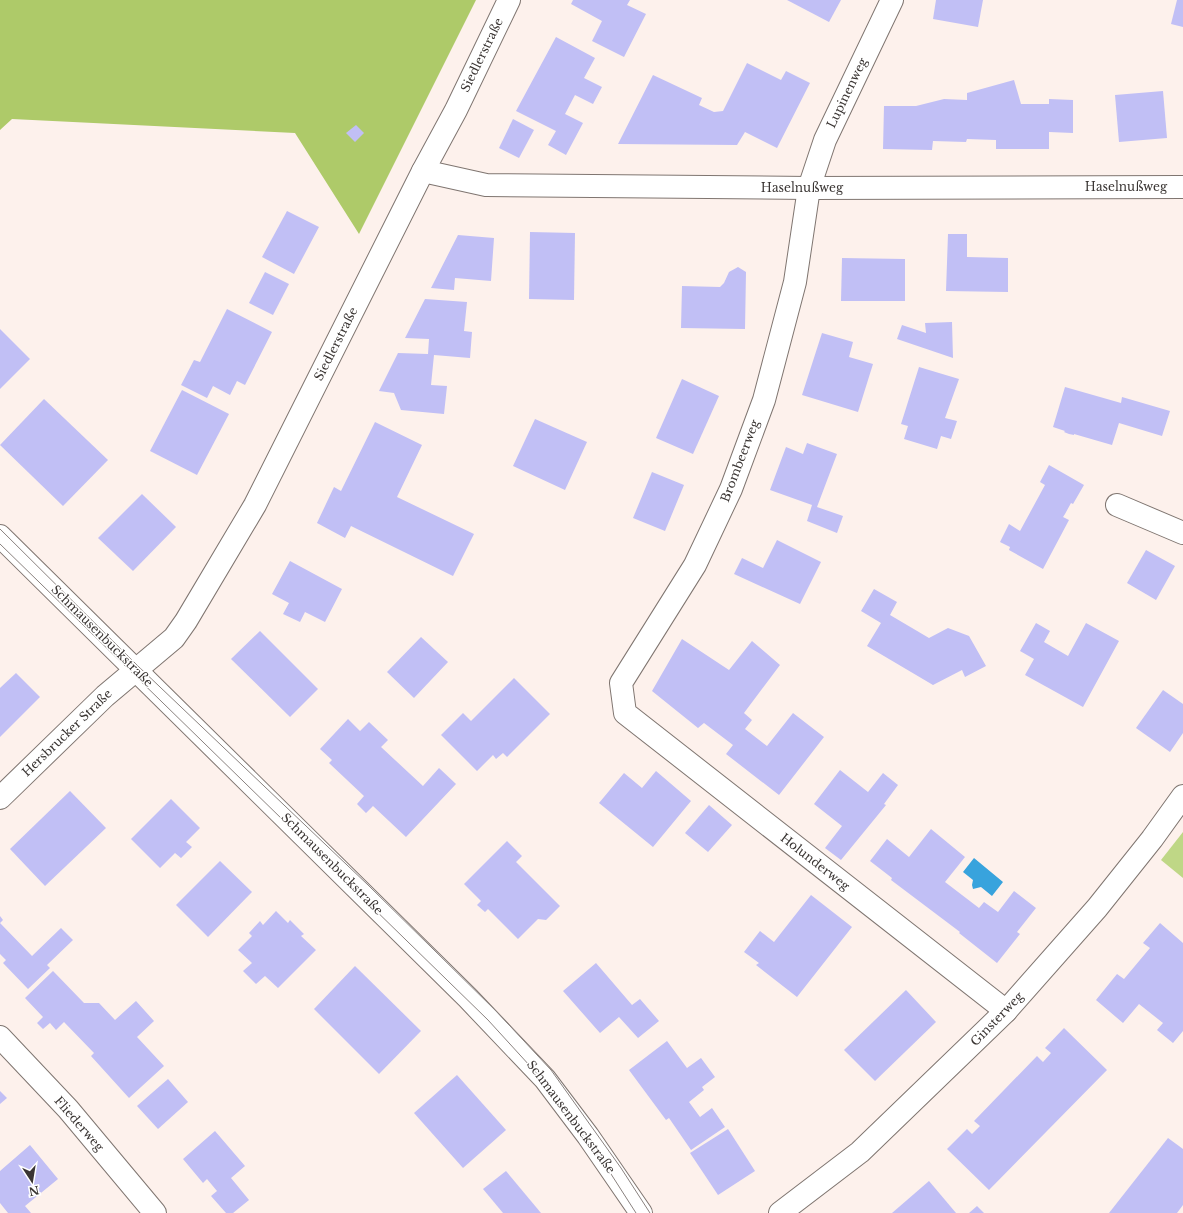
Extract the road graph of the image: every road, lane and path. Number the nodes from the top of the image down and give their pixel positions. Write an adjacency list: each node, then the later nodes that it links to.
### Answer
1 (509, 0): 3 (street, Siedlerstraße)
2 (892, 0): 5 (street, Lupinenweg)
3 (423, 171): 5 (street, Haselnußweg); 9 (street, Siedlerstraße)
4 (1183, 186): 5 (street, Haselnußweg)
5 (809, 188): 10 (street, Brombeerweg)
6 (1117, 505): 7 (street)
7 (1183, 533)
8 (0, 536): 9 (street, Schmausenbuckstraße)
9 (136, 670): 12 (street, Hersbrucker Straße); 16 (street, Schmausenbuckstraße)
10 (625, 713): 13 (street, Holunderweg)
11 (1183, 796): 13 (street, Ginsterweg)
12 (0, 798)
13 (1006, 1011): 17 (street, Ginsterweg)
14 (0, 1037): 15 (street, Fliederweg)
15 (155, 1213)
16 (640, 1213)
17 (780, 1213)

